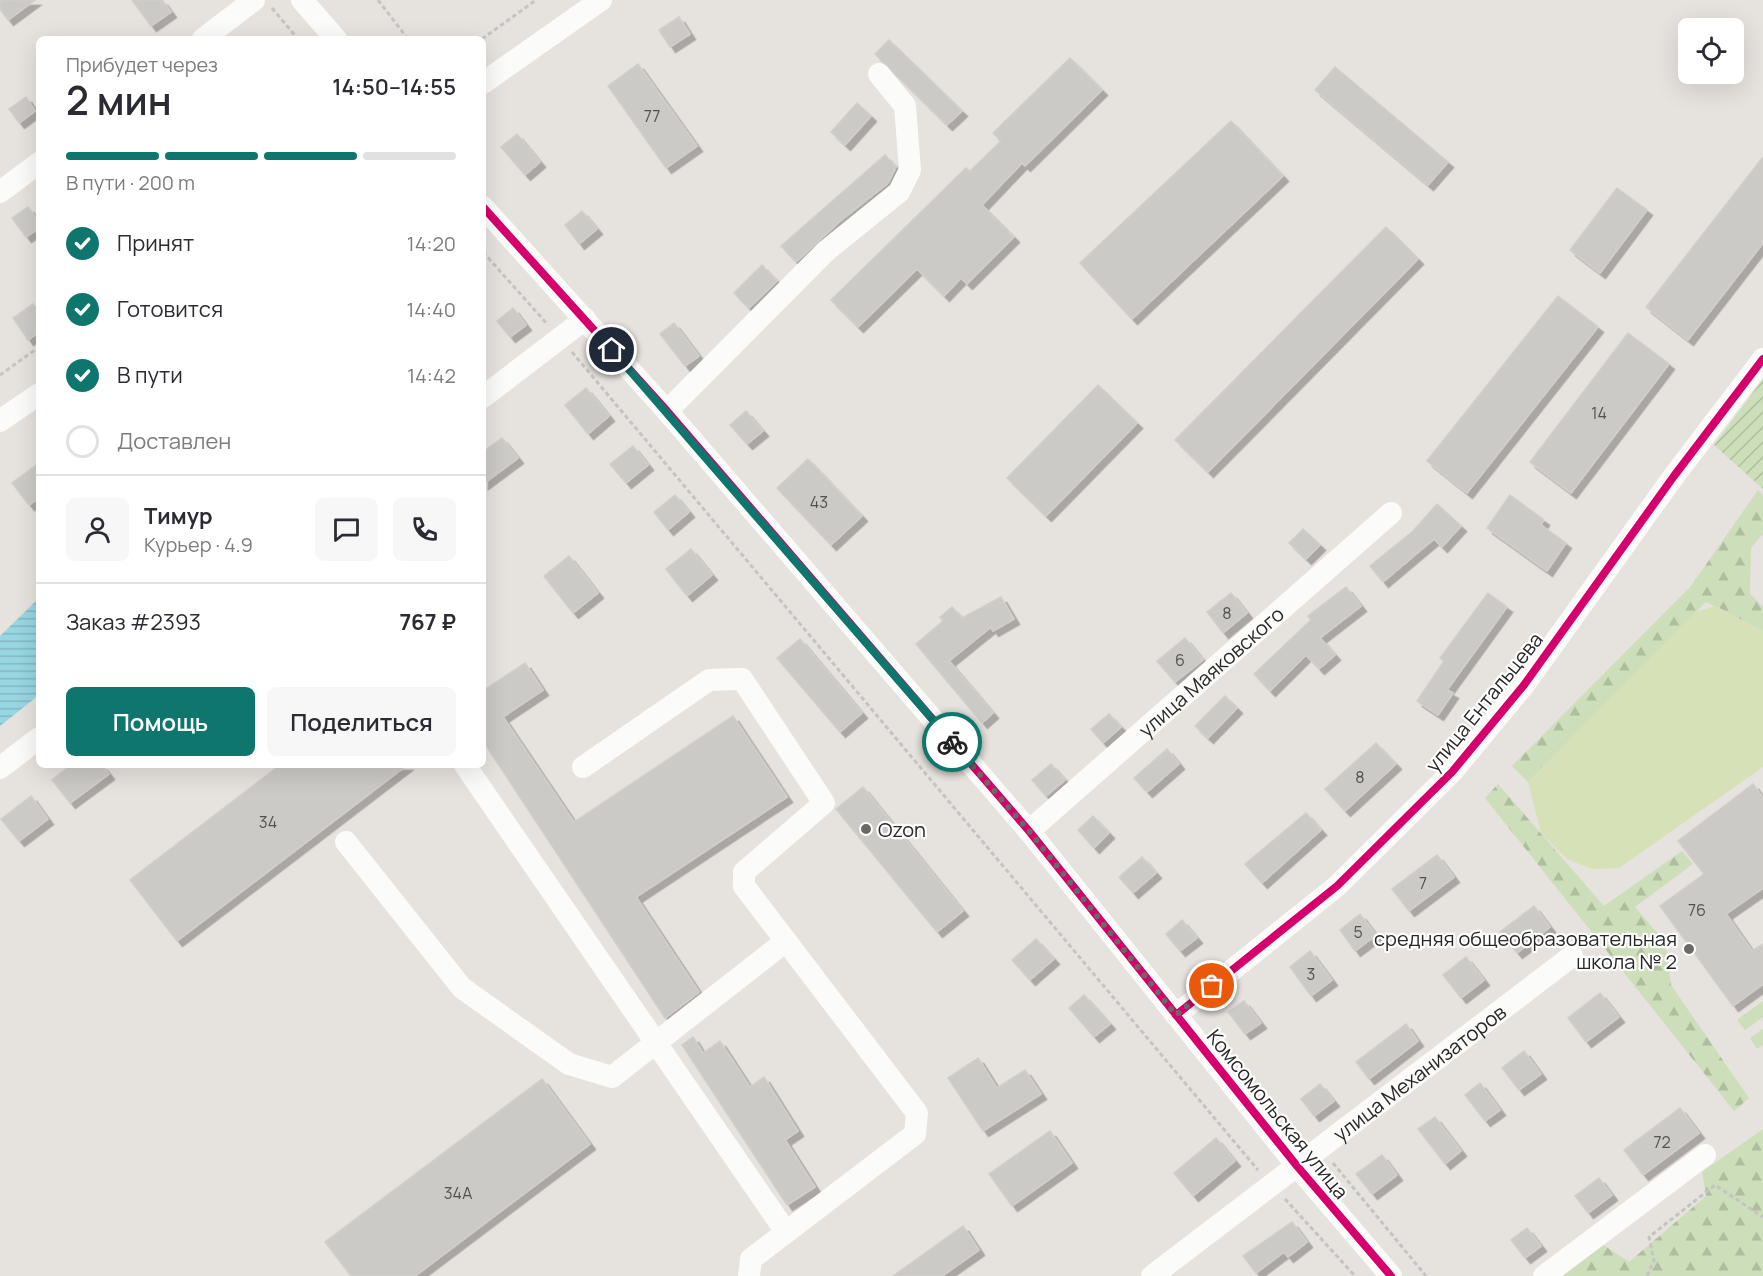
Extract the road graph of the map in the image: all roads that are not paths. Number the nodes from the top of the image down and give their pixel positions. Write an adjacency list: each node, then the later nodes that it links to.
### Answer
1 (254, 0): 4 (street)
2 (303, 0): 5 (street)
3 (601, 0): 7 (street)
4 (207, 36)
5 (333, 36)
6 (879, 74): 15 (street)
7 (486, 81)
8 (36, 165): 9 (street)
9 (0, 192)
10 (486, 210): 11 (street, Комсомольская улица)
11 (585, 319): 13 (street); 15 (street, Комсомольская улица)
12 (1763, 359): 26 (street, улица Ентальцева)
13 (486, 395)
14 (36, 396): 16 (street)
15 (667, 411): 22 (street, Комсомольская улица)
16 (0, 422)
17 (1391, 513): 22 (street, улица Маяковского)
18 (36, 740): 20 (street)
19 (583, 767): 24 (street)
20 (0, 768)
21 (467, 768): 27 (street)
22 (1029, 831): 26 (street, Комсомольская улица)
23 (346, 842): 27 (street)
24 (786, 941): 27 (street); 30 (street)
25 (1572, 956): 29 (street, улица Механизаторов)
26 (1176, 1015): 29 (street, Комсомольская улица)
27 (656, 1042): 30 (street)
28 (1705, 1155): 34 (street)
29 (1297, 1166): 32 (street, улица Механизаторов); 33 (street, Комсомольская улица)
30 (786, 1232): 31 (street)
31 (749, 1276)
32 (1152, 1276)
33 (1391, 1276)
34 (1544, 1276)

